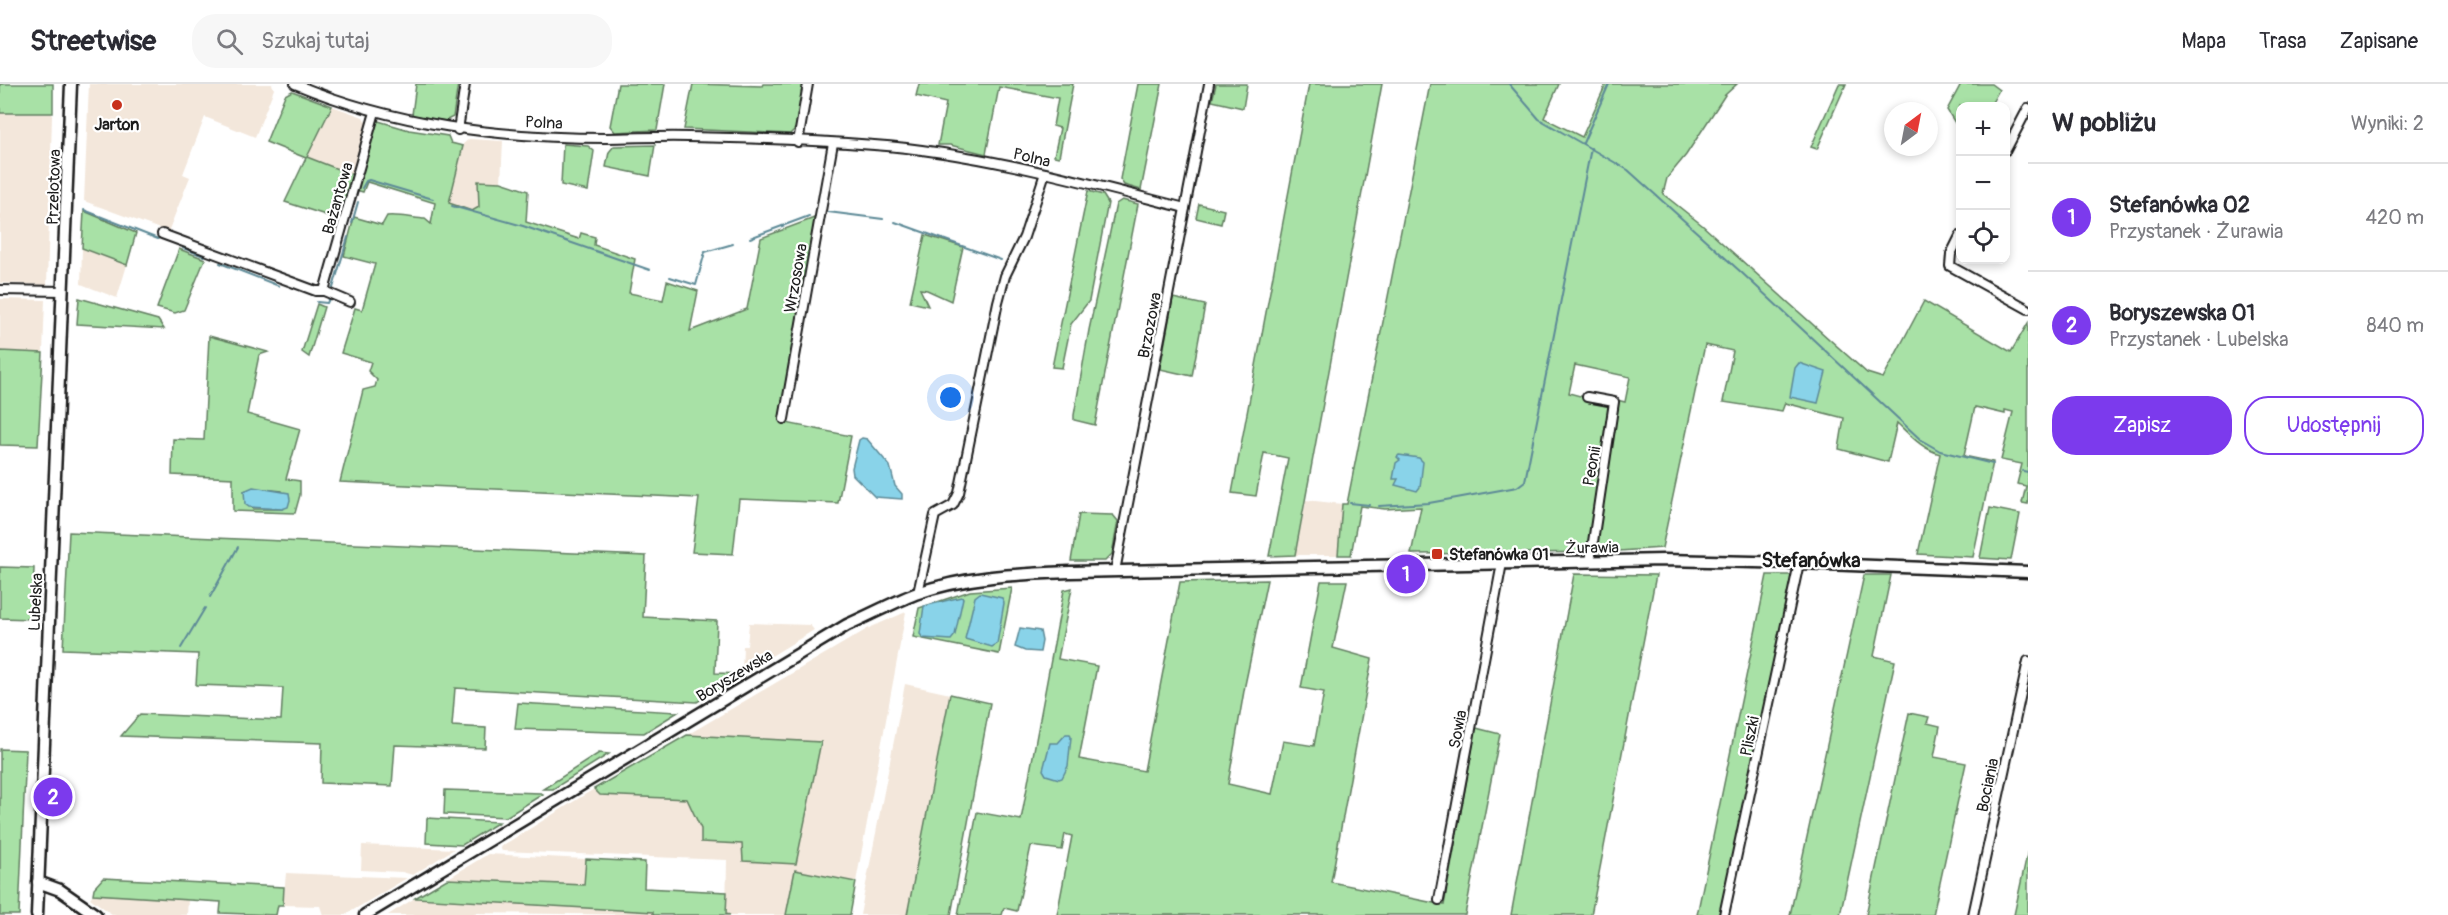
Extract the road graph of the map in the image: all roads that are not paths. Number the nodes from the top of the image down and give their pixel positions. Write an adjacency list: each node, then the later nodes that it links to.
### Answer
1 (72, 84): 17 (main road, Przelotowa)
2 (295, 84): 7 (street, Polna)
3 (465, 84): 8 (street)
4 (808, 84): 9 (street)
5 (1209, 84): 13 (street, Brzozowa)
6 (2028, 108): 10 (street)
7 (375, 112): 8 (street, Polna); 18 (street, Bażantowa)
8 (458, 130): 9 (street, Polna)
9 (798, 142): 11 (street, Polna)
10 (2010, 142)
11 (833, 143): 12 (street, Polna); 22 (street, Wrzosowa)
12 (1045, 173): 13 (street, Polna); 29 (street)
13 (1185, 208): 27 (street, Brzozowa)
14 (162, 234): 18 (street)
15 (1956, 244): 20 (street)
16 (0, 290): 17 (street)
17 (63, 291): 31 (main road, Lubelska)
18 (324, 291): 19 (street)
19 (350, 302)
20 (2028, 309)
21 (1587, 397): 23 (street, Peonii)
22 (784, 418)
23 (1590, 562): 24 (main road, Żurawia); 25 (main road, Żurawia)
24 (1502, 563): 26 (main road, Żurawia); 32 (street, Sowia)
25 (1799, 563): 28 (main road, Żurawia); 36 (street, Pliszki)
26 (1156, 570): 27 (main road, Boryszewska)
27 (1115, 571): 29 (main road, Boryszewska)
28 (2028, 572)
29 (918, 593): 35 (main road, Boryszewska)
30 (2028, 662): 37 (street, Bociania)
31 (38, 882): 33 (main road, Lubelska); 34 (main road)
32 (1439, 900)
33 (37, 915)
34 (96, 915)
35 (366, 915)
36 (1724, 915)
37 (1973, 915)

